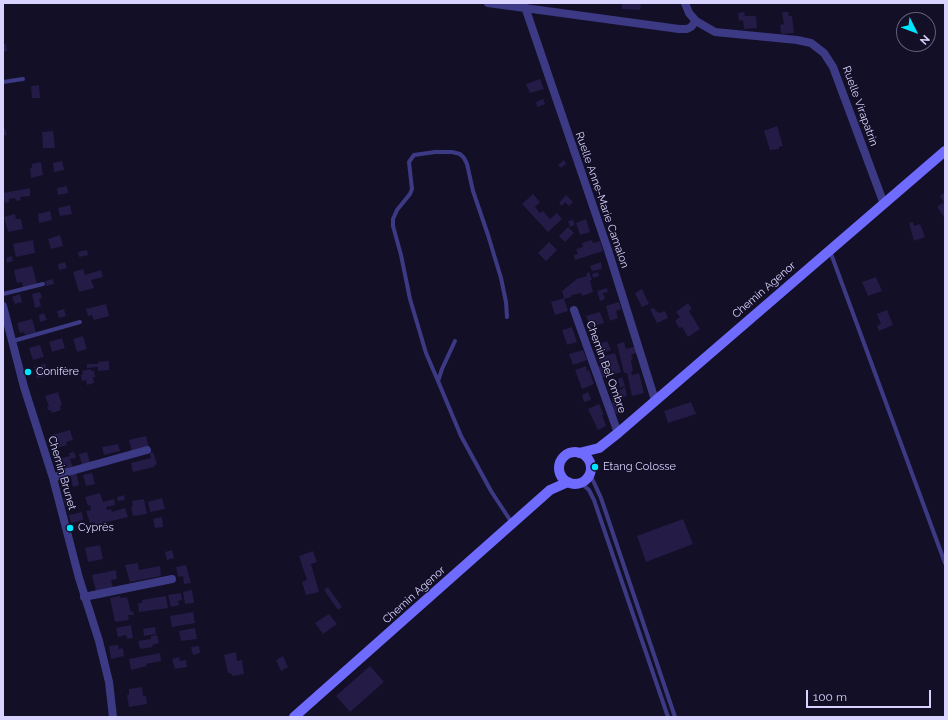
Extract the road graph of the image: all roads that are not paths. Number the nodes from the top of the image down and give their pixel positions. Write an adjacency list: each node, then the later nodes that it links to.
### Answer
1 (488, 3): 3 (street)
2 (685, 3): 4 (street, Ruelle Virapatrin)
3 (525, 7): 4 (street); 19 (street, Ruelle Anne-Marie Camalon)
4 (696, 21): 8 (street, Ruelle Virapatrin)
5 (23, 78): 6 (lane)
6 (3, 82)
7 (945, 151): 8 (main road, Chemin Agenor)
8 (884, 204): 9 (main road, Chemin Agenor)
9 (829, 249): 19 (main road, Chemin Agenor); 31 (lane)
10 (43, 284): 11 (lane)
11 (3, 294)
12 (3, 306): 17 (street, Chemin Brunet)
13 (574, 310): 20 (street, Chemin Bel Ombre)
14 (507, 317): 18 (lane)
15 (80, 322): 17 (lane)
16 (456, 340): 18 (lane)
17 (13, 341): 26 (street, Chemin Brunet)
18 (438, 381): 30 (lane)
19 (655, 400): 20 (main road, Chemin Agenor)
20 (618, 432): 21 (main road, Chemin Agenor)
21 (599, 448): 23 (main road, Chemin Agenor); 24 (main road, Chemin Agenor)
22 (148, 450): 26 (street)
23 (578, 453): 24 (main road); 25 (main road, Chemin Agenor)
24 (590, 469): 28 (main road, Chemin Agenor); 37 (lane)
25 (560, 472): 27 (main road); 29 (main road, Chemin Agenor)
26 (53, 478): 33 (street, Chemin Brunet)
27 (568, 482): 28 (main road, Chemin Agenor); 29 (main road, Chemin Agenor)
28 (581, 483): 36 (lane)
29 (550, 490): 30 (main road, Chemin Agenor)
30 (512, 524): 35 (main road, Chemin Agenor)
31 (945, 563)
32 (172, 579): 33 (street)
33 (84, 597): 34 (street, Chemin Brunet)
34 (113, 717)
35 (294, 717)
36 (668, 717)
37 (675, 717)

